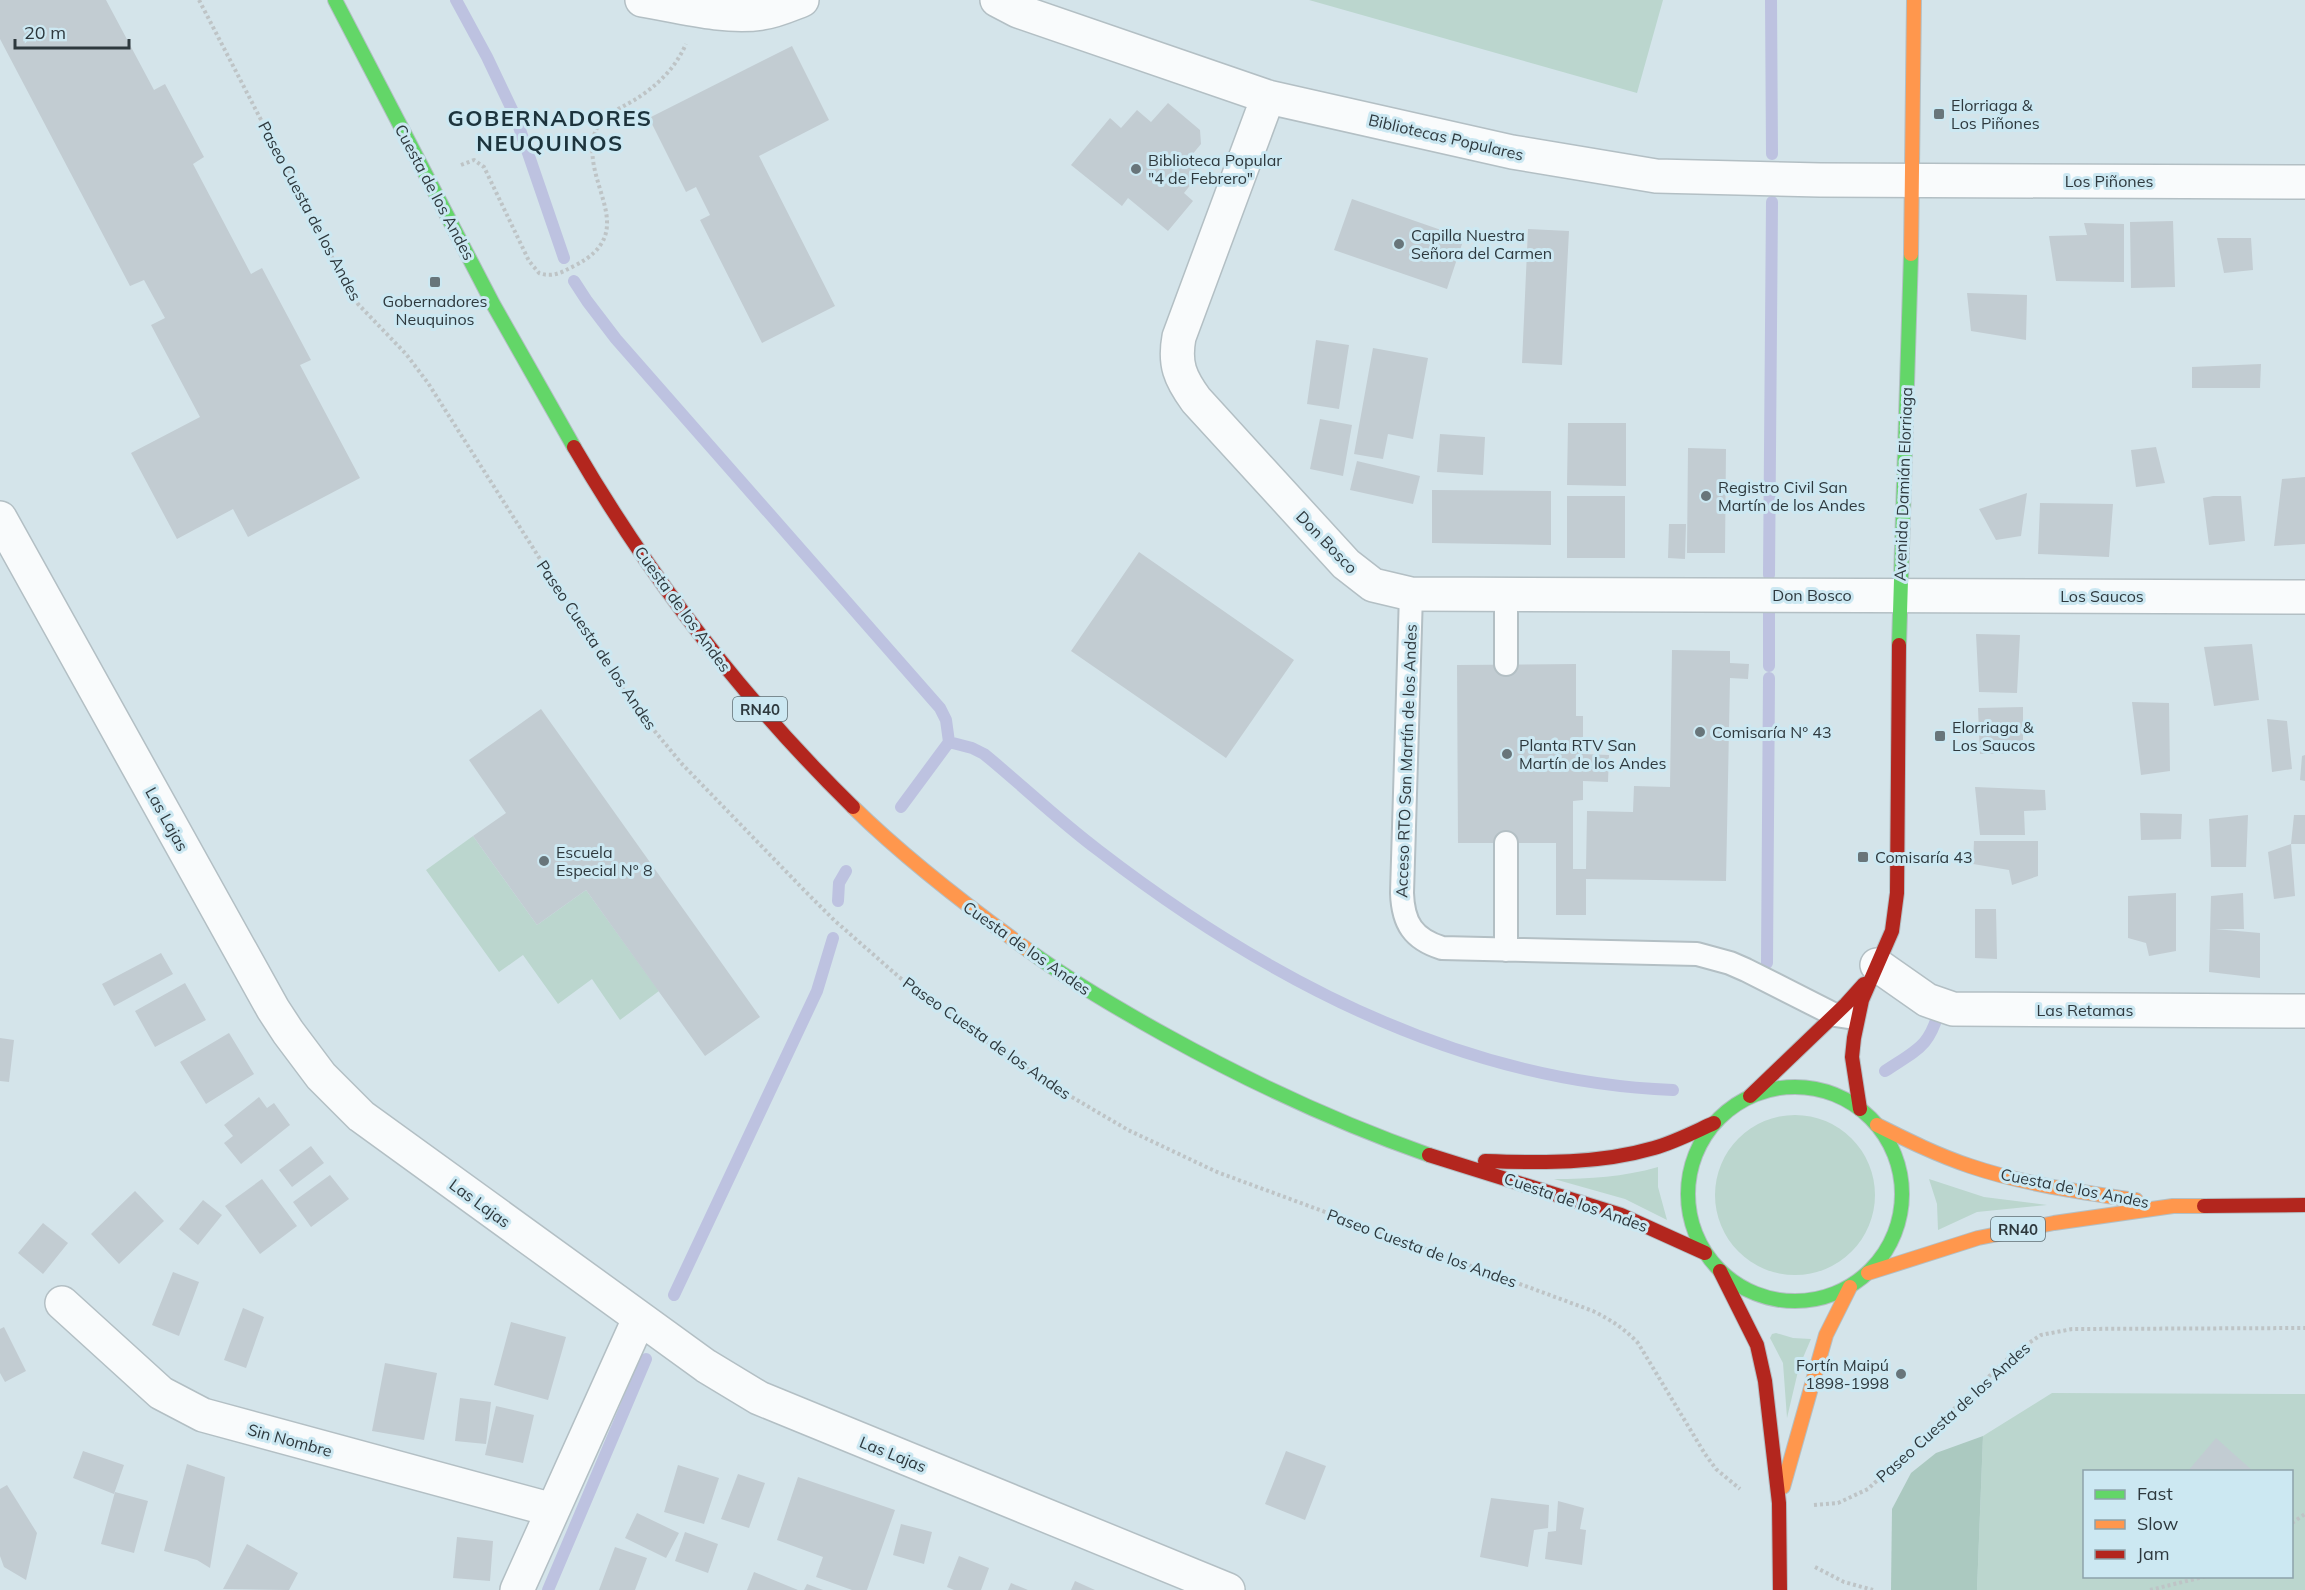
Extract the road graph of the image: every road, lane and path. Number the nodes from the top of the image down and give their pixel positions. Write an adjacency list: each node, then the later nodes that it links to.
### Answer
1 (200, 0): 37 (path, Paseo Cuesta de los Andes)
2 (335, 0): 11 (main road, Cuesta de los Andes / RN40)
3 (642, 0): 7 (street)
4 (802, 0): 7 (street)
5 (997, 0): 8 (street, Bibliotecas Populares)
6 (1914, 0): 9 (main road, Avenida Damián Elorriaga)
7 (698, 9): 11 (path)
8 (1268, 97): 9 (street, Bibliotecas Populares); 14 (street, Don Bosco)
9 (1913, 180): 10 (street, Los Piñones); 15 (main road, Avenida Damián Elorriaga)
10 (2305, 182)
11 (434, 189): 27 (main road, Cuesta de los Andes / RN40)
12 (0, 518): 35 (street, Las Lajas)
13 (1506, 593): 14 (street, Don Bosco); 15 (street, Don Bosco); 17 (lane)
14 (1411, 594): 19 (lane, Acceso RTO San Martín de los Andes)
15 (1899, 596): 16 (street, Los Saucos); 20 (main road, Avenida Damián Elorriaga)
16 (2305, 597)
17 (1506, 664)
18 (1506, 843): 19 (lane)
19 (1506, 950): 22 (lane, Acceso RTO San Martín de los Andes)
20 (1877, 966): 21 (street, Las Retamas); 22 (main road, Avenida Damián Elorriaga); 22 (main road, Avenida Damián Elorriaga)
21 (2305, 1011)
22 (1846, 1017): 23 (main road, Avenida Damián Elorriaga); 24 (main road, Avenida Damián Elorriaga)
23 (1750, 1096): 24 (main road, RN40); 25 (main road, RN40)
24 (1860, 1109): 26 (main road, RN40)
25 (1714, 1123): 27 (main road, Cuesta de los Andes / RN40); 30 (main road, RN40)
26 (1877, 1125): 29 (main road, Cuesta de los Andes / RN40); 32 (main road, RN40)
27 (1444, 1159): 30 (main road, Cuesta de los Andes / RN40)
28 (2305, 1205): 29 (main road, Cuesta de los Andes / RN40)
29 (2173, 1206): 32 (main road, Cuesta de los Andes / RN40)
30 (1705, 1253): 31 (main road, RN40)
31 (1720, 1271): 33 (main road, RN40); 37 (main road)
32 (1868, 1273): 33 (main road, RN40)
33 (1850, 1287): 37 (main road)
34 (62, 1303): 38 (street, Sin Nombre)
35 (639, 1318): 38 (street); 42 (street, Las Lajas)
36 (2305, 1328): 37 (path, Paseo Cuesta de los Andes)
37 (1779, 1503): 39 (main road)
38 (553, 1510): 41 (street)
39 (1780, 1549): 43 (main road); 44 (path)
40 (2199, 1578): 45 (path)
41 (517, 1590)
42 (1228, 1590)
43 (1780, 1590)
44 (1873, 1590)
45 (2150, 1590)

